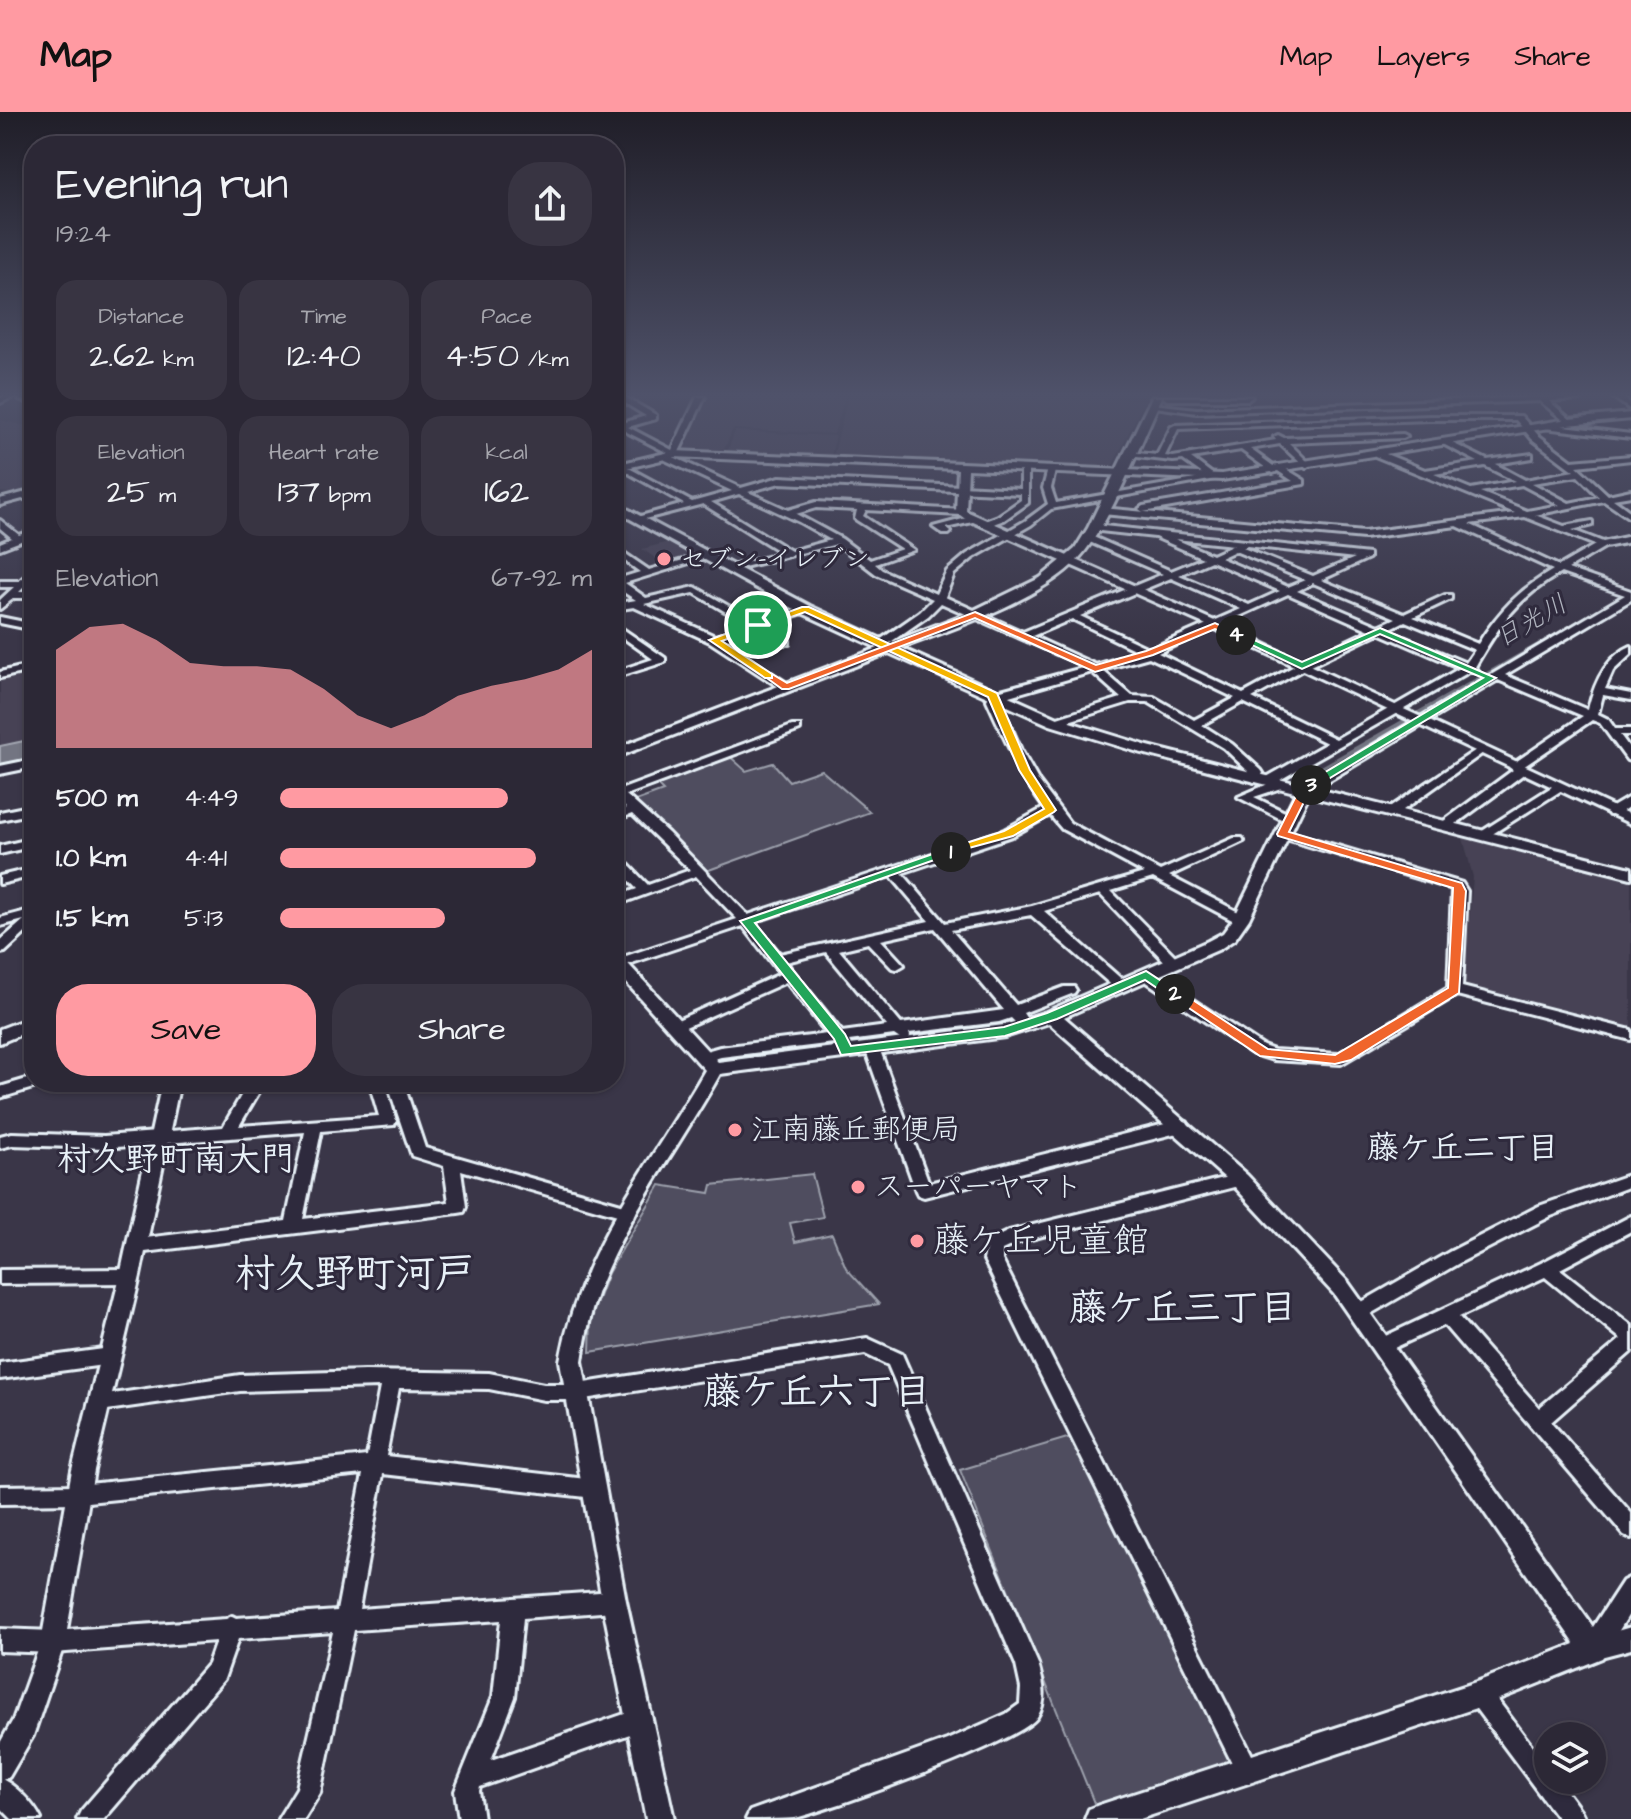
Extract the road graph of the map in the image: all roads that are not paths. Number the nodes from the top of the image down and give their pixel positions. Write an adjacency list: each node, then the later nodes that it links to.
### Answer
1 (638, 477): 28 (street)
2 (712, 477): 18 (street)
3 (781, 477): 15 (street)
4 (963, 477): 17 (street)
5 (1025, 477): 19 (street)
6 (1050, 477): 29 (street)
7 (1116, 477): 23 (main road)
8 (1206, 477): 9 (street)
9 (1217, 477): 23 (street)
10 (1290, 477): 34 (street)
11 (1432, 477): 20 (street)
12 (1513, 477): 16 (street)
13 (1553, 477): 16 (street)
14 (1583, 477): 24 (street)
15 (780, 480): 17 (street); 18 (street)
16 (1522, 481): 20 (street); 27 (street)
17 (962, 489): 19 (street); 33 (street)
18 (741, 491): 25 (street); 35 (street)
19 (1025, 492): 44 (street)
20 (1468, 492): 36 (street)
21 (1631, 493): 24 (street)
22 (24, 496): 26 (main road)
23 (1108, 497): 29 (street); 32 (main road)
24 (1604, 497): 27 (street); 37 (street)
25 (704, 501): 28 (street); 59 (street)
26 (0, 502)
27 (1565, 504): 36 (street)
28 (692, 505): 38 (street)
29 (1053, 506): 48 (street)
30 (863, 507): 33 (street); 35 (street); 65 (street)
31 (624, 511): 38 (main road)
32 (1102, 511): 34 (street); 47 (main road)
33 (961, 512): 40 (street)
34 (1123, 512): 50 (street)
35 (789, 513): 54 (street)
36 (1526, 514): 42 (street); 45 (street)
37 (1631, 516)
38 (635, 517): 39 (street); 62 (main road)
39 (624, 518)
40 (974, 519): 44 (street); 46 (street)
41 (0, 523): 52 (street)
42 (1459, 523): 50 (street); 67 (street)
43 (1589, 523): 45 (street)
44 (985, 524): 48 (street)
45 (1562, 529): 56 (street)
46 (946, 532)
47 (1091, 533): 49 (street); 64 (main road); 69 (street)
48 (1008, 534): 64 (street); 82 (street)
49 (1158, 535): 55 (street); 63 (street)
50 (1364, 535): 60 (street)
51 (24, 537): 52 (street)
52 (18, 539): 57 (street)
53 (1631, 539): 56 (street)
54 (839, 541): 59 (street); 65 (street)
55 (1247, 543): 58 (street); 60 (street)
56 (1602, 545): 67 (street)
57 (0, 546)
58 (1235, 548): 63 (street); 71 (street)
59 (788, 553): 66 (street)
60 (1365, 554): 71 (street)
61 (624, 556): 68 (street)
62 (707, 556): 66 (main road); 68 (street)
63 (1209, 558): 69 (street); 77 (street)
64 (1067, 562): 76 (street); 88 (main road)
65 (867, 564): 82 (street)
66 (731, 569): 86 (main road)
67 (1559, 569): 80 (street); 101 (street)
68 (647, 573): 70 (street)
69 (1170, 574): 76 (street); 87 (street)
70 (624, 579)
71 (1313, 580): 77 (street); 90 (street)
72 (24, 581): 74 (street)
73 (0, 584): 74 (street)
74 (21, 584): 78 (street)
75 (624, 590): 83 (street)
76 (1131, 591): 89 (street); 94 (street)
77 (1288, 591): 87 (street); 95 (street)
78 (9, 595): 79 (street); 85 (street)
79 (24, 595)
80 (1630, 595): 110 (street)
81 (1448, 597): 90 (street)
82 (939, 599): 88 (street); 100 (street)
83 (640, 603): 84 (street); 93 (street); 98 (street)
84 (624, 605)
85 (0, 606)
86 (805, 609): 93 (street); 100 (main road)
87 (1250, 609): 94 (street)
88 (975, 615): 97 (street); 100 (main road)
89 (1073, 616): 97 (street); 103 (street)
90 (1405, 618): 95 (street); 101 (street)
91 (1, 621): 92 (street)
92 (24, 625)
93 (758, 625): 98 (street); 99 (street)
94 (1215, 625): 103 (street); 104 (street)
95 (1380, 631): 104 (street); 105 (street)
96 (624, 633): 108 (street)
97 (1022, 636): 107 (street)
98 (714, 640): 111 (street)
99 (785, 642)
100 (885, 646): 111 (main road); 113 (main road)
101 (1481, 649): 105 (street)
102 (1631, 649): 112 (street)
103 (1150, 653): 107 (street); 116 (street)
104 (1302, 666): 116 (street); 117 (street)
105 (1469, 668): 110 (street); 117 (street)
106 (24, 669): 109 (street)
107 (1095, 669): 113 (street); 115 (street)
108 (624, 671)
109 (1, 674)
110 (1491, 676): 118 (street); 120 (street)
111 (786, 687): 126 (main road)
112 (1598, 691): 114 (street); 118 (street)
113 (995, 696): 119 (main road); 139 (street)
114 (1631, 697)
115 (1129, 699): 119 (street); 121 (street)
116 (1244, 699): 121 (street); 125 (street)
117 (1392, 711): 120 (street); 125 (street)
118 (1592, 715): 123 (street); 130 (street)
119 (1055, 722): 132 (main road)
120 (1416, 722): 127 (street); 135 (street)
121 (1194, 725): 132 (street)
122 (796, 728): 134 (street)
123 (1611, 732): 124 (street); 128 (street)
124 (1631, 732)
125 (1336, 743): 132 (street)
126 (624, 750)
127 (1479, 751): 130 (street); 141 (street)
128 (1631, 758)
129 (24, 765): 131 (street)
130 (1518, 769): 133 (street); 147 (street)
131 (0, 770)
132 (1268, 781): 135 (main road); 146 (street)
133 (1558, 787): 142 (street); 148 (street)
134 (624, 790)
135 (1304, 790): 141 (main road); 146 (street)
136 (624, 800): 138 (street)
137 (1631, 800): 142 (street)
138 (634, 809): 143 (street); 153 (street)
139 (1050, 810): 154 (street); 157 (street)
140 (24, 811): 144 (street)
141 (1392, 812): 147 (main road)
142 (1613, 812): 145 (street)
143 (624, 813)
144 (0, 816)
145 (1631, 820)
146 (1281, 821): 163 (street); 181 (street)
147 (1445, 826): 148 (main road)
148 (1482, 835): 155 (main road)
149 (1238, 841): 157 (street)
150 (24, 844): 151 (street)
151 (0, 850)
152 (624, 868): 160 (street)
153 (699, 871): 160 (street); 165 (street)
154 (893, 871): 165 (street); 168 (street)
155 (1631, 873)
156 (24, 874): 158 (street)
157 (1156, 875): 159 (street); 163 (street)
158 (0, 880)
159 (1102, 889): 162 (street); 172 (street)
160 (646, 890): 161 (street)
161 (624, 898)
162 (1034, 910): 168 (street); 179 (street)
163 (1232, 917): 172 (street)
164 (24, 918): 166 (street)
165 (747, 921): 173 (street); 174 (street)
166 (0, 922)
167 (24, 926): 171 (street)
168 (940, 926): 169 (street); 183 (street)
169 (871, 938): 170 (street); 175 (street)
170 (829, 947): 174 (street); 187 (street)
171 (0, 949)
172 (1168, 957): 178 (street)
173 (624, 959)
174 (777, 959): 177 (street)
175 (897, 965)
176 (624, 970): 185 (street)
177 (789, 975): 185 (street); 189 (street)
178 (1146, 975): 179 (street); 181 (street)
179 (1115, 980): 182 (street)
180 (1069, 990): 183 (street)
181 (1455, 990): 186 (street)
182 (1052, 1016): 183 (street); 199 (street)
183 (1020, 1018): 187 (street)
184 (24, 1026): 188 (main road)
185 (676, 1026): 191 (street)
186 (1631, 1035)
187 (902, 1036): 189 (street); 190 (street)
188 (0, 1037)
189 (843, 1043): 190 (street); 191 (street)
190 (872, 1048): 199 (street)
191 (709, 1063): 206 (street)
192 (24, 1085): 197 (street)
193 (169, 1092): 201 (street)
194 (251, 1092): 200 (street)
195 (380, 1092): 198 (street)
196 (398, 1092): 203 (street)
197 (0, 1093)
198 (314, 1126): 200 (street); 208 (street)
199 (1181, 1126): 204 (street)
200 (228, 1132): 201 (street)
201 (160, 1137): 202 (street); 209 (street)
202 (0, 1142)
203 (452, 1161): 206 (street); 208 (street)
204 (1240, 1180): 213 (street); 240 (street)
205 (1631, 1180): 213 (street)
206 (628, 1212): 220 (street)
207 (1631, 1223): 210 (street)
208 (293, 1227): 209 (street)
209 (137, 1246): 211 (street)
210 (1547, 1268): 214 (street); 215 (street)
211 (130, 1276): 212 (street); 217 (street)
212 (0, 1277)
213 (1359, 1312): 216 (street)
214 (1447, 1316): 216 (street); 222 (street)
215 (1631, 1338): 222 (street)
216 (1383, 1345): 236 (street)
217 (111, 1356): 218 (street); 221 (street)
218 (0, 1371)
219 (391, 1379): 220 (street); 221 (street); 223 (street)
220 (578, 1392): 224 (street); 248 (street)
221 (100, 1403): 225 (street)
222 (1536, 1417): 227 (street)
223 (375, 1464): 224 (street); 225 (street); 231 (street)
224 (595, 1489): 229 (street)
225 (78, 1494): 226 (street); 235 (street)
226 (0, 1495)
227 (1631, 1528)
228 (1631, 1589): 236 (street)
229 (614, 1601): 230 (street); 238 (street)
230 (513, 1608): 231 (street); 241 (street)
231 (346, 1620): 232 (street); 245 (street)
232 (232, 1627): 235 (street); 244 (street)
233 (1631, 1638): 236 (street)
234 (0, 1640): 235 (street)
235 (53, 1642): 239 (street)
236 (1593, 1649): 237 (street)
237 (1479, 1694): 240 (street); 250 (street)
238 (639, 1720): 241 (street); 247 (street)
239 (0, 1768)
240 (1247, 1769): 249 (street)
241 (473, 1778): 246 (street)
242 (0, 1790): 243 (street)
243 (29, 1819)
244 (89, 1819)
245 (290, 1819)
246 (471, 1819)
247 (659, 1819)
248 (758, 1819)
249 (1099, 1819)
250 (1573, 1819)

